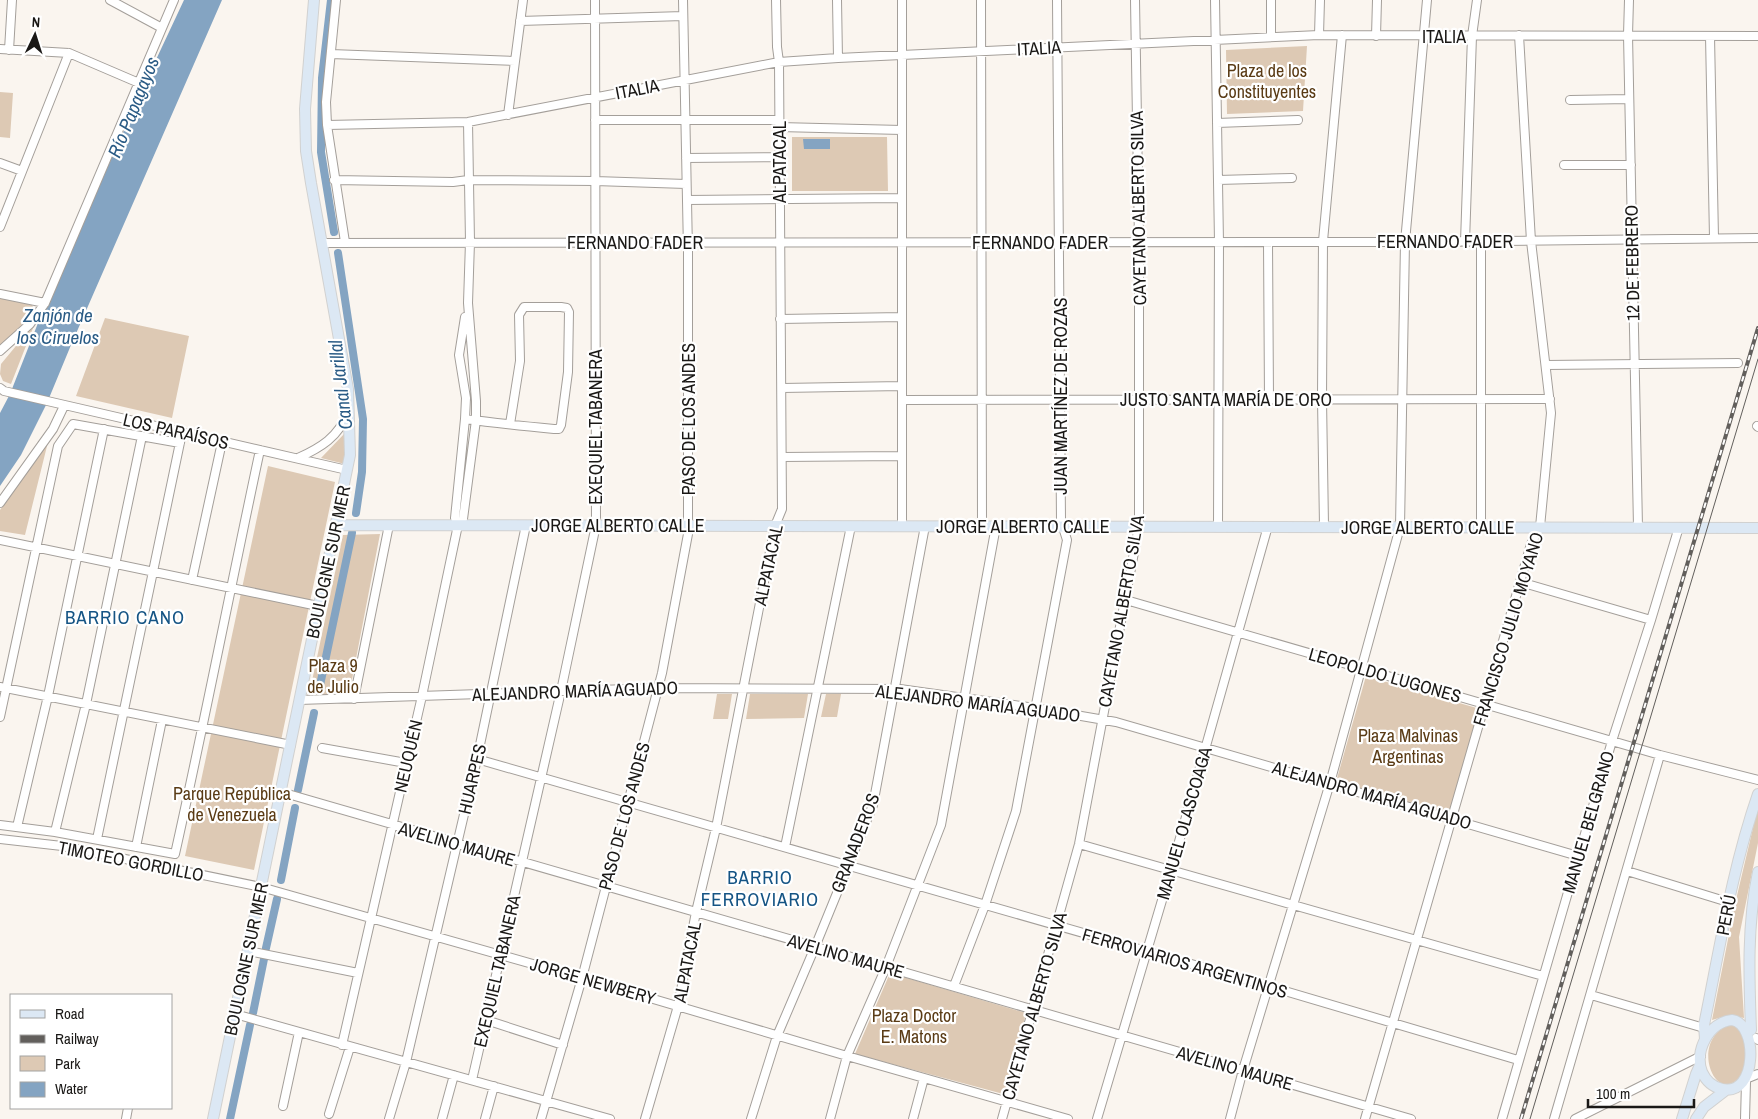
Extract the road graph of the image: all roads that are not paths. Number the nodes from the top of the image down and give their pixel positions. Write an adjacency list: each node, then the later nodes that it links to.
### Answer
1 (12, 0): 40 (street)
2 (110, 0): 25 (street)
3 (174, 0): 25 (street)
4 (314, 0): 83 (main road, BOULOGNE SUR MER)
5 (336, 0): 43 (street)
6 (523, 0): 24 (street)
7 (595, 0): 23 (street, EXEQUIEL TABANERA)
8 (683, 0): 22 (street, PASO DE LOS ANDES)
9 (776, 0): 47 (street, ALPATACAL)
10 (837, 0): 45 (street)
11 (902, 0): 44 (street)
12 (981, 0): 41 (street)
13 (1057, 0): 38 (street, JUAN MARTÍNEZ DE ROZAS)
14 (1136, 0): 37 (street, CAYETANO ALBERTO SILVA)
15 (1215, 0): 36 (street)
16 (1271, 0): 35 (street)
17 (1320, 0): 26 (street)
18 (1378, 0): 30 (street)
19 (1427, 0): 31 (street)
20 (1477, 0): 32 (street)
21 (1629, 0): 28 (street, 12 DE FEBRERO)
22 (683, 16): 23 (street); 48 (street, PASO DE LOS ANDES)
23 (594, 19): 24 (street); 50 (street, EXEQUIEL TABANERA)
24 (520, 21): 46 (street)
25 (162, 28): 49 (street)
26 (1319, 35): 29 (street, ITALIA); 35 (street, ITALIA)
27 (1519, 35): 28 (street, ITALIA); 32 (street, ITALIA); 82 (street, FRANCISCO JULIO MOYANO)
28 (1628, 35): 33 (street, ITALIA); 51 (street, 12 DE FEBRERO)
29 (1342, 36): 30 (street, ITALIA); 81 (street)
30 (1376, 36): 31 (street, ITALIA)
31 (1423, 36): 32 (street, ITALIA); 94 (street)
32 (1472, 36): 95 (street)
33 (1710, 36): 34 (street, ITALIA); 78 (street)
34 (1758, 36)
35 (1271, 37): 36 (street, ITALIA)
36 (1215, 40): 37 (street, ITALIA); 58 (street)
37 (1136, 44): 38 (street, ITALIA); 91 (street, CAYETANO ALBERTO SILVA)
38 (1057, 46): 41 (street, ITALIA); 90 (street, JUAN MARTÍNEZ DE ROZAS)
39 (0, 49): 40 (street)
40 (9, 50): 42 (street)
41 (982, 51): 44 (street, ITALIA); 89 (street)
42 (69, 54): 49 (street); 67 (street)
43 (331, 54): 46 (street); 60 (street)
44 (902, 54): 45 (street, ITALIA); 61 (street)
45 (838, 58): 47 (street, ITALIA)
46 (515, 61): 53 (street)
47 (779, 62): 48 (street, ITALIA); 59 (street, ALPATACAL)
48 (684, 81): 50 (street, ITALIA); 55 (street, PASO DE LOS ANDES)
49 (139, 83): 99 (street)
50 (594, 97): 53 (street, ITALIA); 54 (street, EXEQUIEL TABANERA)
51 (1629, 99): 52 (street); 66 (street, 12 DE FEBRERO)
52 (1570, 100)
53 (508, 114): 57 (street, ITALIA)
54 (595, 120): 55 (street); 72 (street, EXEQUIEL TABANERA)
55 (685, 120): 59 (street); 62 (street, PASO DE LOS ANDES)
56 (1298, 120): 58 (street)
57 (468, 122): 60 (street, ITALIA); 70 (street)
58 (1216, 123): 71 (street)
59 (779, 124): 61 (street); 63 (street, ALPATACAL)
60 (327, 125): 69 (street)
61 (902, 130): 74 (street)
62 (686, 158): 63 (street); 73 (street, PASO DE LOS ANDES)
63 (779, 158): 75 (street, ALPATACAL)
64 (0, 163): 67 (street)
65 (1564, 165): 66 (street)
66 (1630, 165): 80 (street, 12 DE FEBRERO)
67 (22, 171): 77 (street)
68 (1292, 178): 71 (street)
69 (334, 180): 70 (street); 84 (street)
70 (468, 180): 72 (street); 85 (street)
71 (1218, 180): 92 (street)
72 (595, 181): 73 (street); 86 (street, EXEQUIEL TABANERA)
73 (686, 184): 76 (street, PASO DE LOS ANDES)
74 (902, 198): 75 (street); 97 (street)
75 (779, 199): 76 (street); 88 (street, ALPATACAL)
76 (687, 200): 87 (street, PASO DE LOS ANDES)
77 (0, 227)
78 (1714, 238): 79 (street, FERNANDO FADER); 80 (street, FERNANDO FADER)
79 (1758, 238)
80 (1632, 239): 82 (street, FERNANDO FADER); 105 (street, 12 DE FEBRERO)
81 (1323, 241): 93 (street, FERNANDO FADER); 94 (street, FERNANDO FADER); 111 (street)
82 (1530, 241): 96 (street, FERNANDO FADER); 106 (street, FRANCISCO JULIO MOYANO)
83 (322, 242): 84 (street, FERNANDO FADER); 120 (main road, BOULOGNE SUR MER)
84 (345, 242): 85 (street, FERNANDO FADER)
85 (470, 242): 86 (street, FERNANDO FADER); 100 (street)
86 (595, 242): 87 (street, FERNANDO FADER); 142 (street, EXEQUIEL TABANERA)
87 (688, 242): 88 (street, FERNANDO FADER); 143 (street, PASO DE LOS ANDES)
88 (780, 242): 97 (street, FERNANDO FADER); 102 (street, ALPATACAL)
89 (983, 242): 90 (street, FERNANDO FADER); 97 (street, FERNANDO FADER); 116 (street)
90 (1059, 242): 91 (street, FERNANDO FADER); 110 (street, JUAN MARTÍNEZ DE ROZAS)
91 (1139, 242): 92 (street, FERNANDO FADER); 117 (street, CAYETANO ALBERTO SILVA)
92 (1219, 242): 93 (street, FERNANDO FADER); 118 (street)
93 (1268, 242): 119 (street)
94 (1406, 242): 95 (street, FERNANDO FADER); 112 (street)
95 (1465, 242): 96 (street, FERNANDO FADER)
96 (1481, 242): 113 (street)
97 (902, 243): 101 (street)
98 (0, 294): 99 (street)
99 (45, 303): 103 (street)
100 (468, 303): 122 (street); 123 (street)
101 (902, 317): 102 (street); 107 (street)
102 (780, 319): 108 (street, ALPATACAL)
103 (0, 351)
104 (1738, 363): 105 (street)
105 (1634, 365): 106 (street); 158 (street, 12 DE FEBRERO)
106 (1546, 366): 114 (street, FRANCISCO JULIO MOYANO)
107 (902, 386): 108 (street); 115 (street)
108 (782, 388): 134 (street, ALPATACAL)
109 (3, 391): 121 (street, LOS PARAÍSOS)
110 (1061, 399): 116 (street, JUSTO SANTA MARÍA DE ORO); 117 (street, JUSTO SANTA MARÍA DE ORO); 150 (street, JUAN MARTÍNEZ DE ROZAS)
111 (1322, 399): 112 (street, JUSTO SANTA MARÍA DE ORO); 119 (street, JUSTO SANTA MARÍA DE ORO); 154 (street)
112 (1402, 399): 113 (street, JUSTO SANTA MARÍA DE ORO); 155 (street)
113 (1481, 399): 114 (street, JUSTO SANTA MARÍA DE ORO); 156 (street)
114 (1550, 399): 157 (street, FRANCISCO JULIO MOYANO)
115 (902, 400): 116 (street, JUSTO SANTA MARÍA DE ORO); 133 (street)
116 (983, 400): 148 (street)
117 (1139, 400): 118 (street, JUSTO SANTA MARÍA DE ORO); 151 (street, CAYETANO ALBERTO SILVA)
118 (1218, 400): 119 (street, JUSTO SANTA MARÍA DE ORO); 152 (street)
119 (1269, 400)
120 (350, 404): 135 (street); 136 (main road, BOULOGNE SUR MER)
121 (61, 405): 126 (street, LOS PARAÍSOS); 137 (street)
122 (465, 419): 123 (street); 131 (street)
123 (476, 420): 124 (street); 132 (street)
124 (510, 424): 124 (street)
125 (104, 429): 127 (street); 162 (street); 163 (street)
126 (182, 433): 128 (street, LOS PARAÍSOS); 129 (street)
127 (142, 436): 129 (street); 164 (street)
128 (222, 442): 130 (street, LOS PARAÍSOS); 166 (street)
129 (180, 444): 165 (street)
130 (260, 450): 135 (street, LOS PARAÍSOS); 168 (street)
131 (463, 452): 132 (street); 140 (street)
132 (472, 453): 140 (street)
133 (902, 456): 134 (street); 146 (street)
134 (782, 457): 144 (street, ALPATACAL)
135 (298, 458): 136 (street, LOS PARAÍSOS)
136 (347, 470): 138 (main road, BOULOGNE SUR MER)
137 (0, 504)
138 (335, 525): 139 (main road, JORGE ALBERTO CALLE); 170 (main road, BOULOGNE SUR MER)
139 (389, 525): 140 (main road, JORGE ALBERTO CALLE); 184 (street)
140 (458, 525): 141 (main road, JORGE ALBERTO CALLE); 182 (street, NEUQUÉN)
141 (526, 525): 142 (main road, JORGE ALBERTO CALLE); 180 (street, HUARPES)
142 (596, 525): 143 (main road, JORGE ALBERTO CALLE); 179 (street, EXEQUIEL TABANERA)
143 (688, 526): 144 (main road, JORGE ALBERTO CALLE); 175 (street, PASO DE LOS ANDES)
144 (775, 526): 145 (main road, JORGE ALBERTO CALLE); 176 (street, ALPATACAL)
145 (851, 526): 146 (main road, JORGE ALBERTO CALLE); 177 (street)
146 (902, 526): 147 (main road, JORGE ALBERTO CALLE)
147 (925, 526): 148 (main road, JORGE ALBERTO CALLE); 178 (street, GRANADEROS)
148 (982, 526): 149 (main road, JORGE ALBERTO CALLE)
149 (996, 526): 150 (main road, JORGE ALBERTO CALLE); 183 (street)
150 (1062, 526): 151 (main road, JORGE ALBERTO CALLE); 188 (street, JUAN MARTÍNEZ DE ROZAS)
151 (1139, 526): 152 (main road, JORGE ALBERTO CALLE); 169 (street, CAYETANO ALBERTO SILVA)
152 (1218, 526): 153 (main road, JORGE ALBERTO CALLE)
153 (1268, 526): 154 (main road, JORGE ALBERTO CALLE); 172 (street, MANUEL OLASCOAGA)
154 (1324, 526): 155 (main road, JORGE ALBERTO CALLE)
155 (1400, 527): 156 (main road, JORGE ALBERTO CALLE); 173 (street)
156 (1482, 527): 157 (main road, JORGE ALBERTO CALLE)
157 (1540, 527): 158 (main road, JORGE ALBERTO CALLE); 167 (street, FRANCISCO JULIO MOYANO)
158 (1638, 527): 159 (main road, JORGE ALBERTO CALLE)
159 (1679, 527): 160 (main road, JORGE ALBERTO CALLE); 171 (street, MANUEL BELGRANO)
160 (1758, 528)
161 (0, 540): 162 (street)
162 (35, 548): 163 (street); 174 (street)
163 (77, 556): 164 (street); 181 (street)
164 (115, 564): 165 (street); 186 (street)
165 (154, 572): 166 (street); 189 (street)
166 (192, 580): 168 (street)
167 (1520, 582): 171 (street); 187 (street, FRANCISCO JULIO MOYANO)
168 (230, 588): 170 (street); 193 (street)
169 (1126, 600): 172 (street, LEOPOLDO LUGONES); 191 (street, CAYETANO ALBERTO SILVA)
170 (318, 606): 185 (main road, BOULOGNE SUR MER)
171 (1652, 620): 194 (street, MANUEL BELGRANO)
172 (1238, 633): 173 (street, LEOPOLDO LUGONES); 196 (street, MANUEL OLASCOAGA)
173 (1362, 669): 187 (street, LEOPOLDO LUGONES); 203 (street)
174 (3, 687): 181 (street); 190 (street)
175 (658, 688): 176 (street, ALEJANDRO MARÍA AGUADO); 179 (street, ALEJANDRO MARÍA AGUADO); 206 (street, PASO DE LOS ANDES)
176 (743, 688): 177 (street, ALEJANDRO MARÍA AGUADO); 211 (street, ALPATACAL)
177 (819, 688): 178 (street, ALEJANDRO MARÍA AGUADO); 218 (street)
178 (894, 689): 183 (street, ALEJANDRO MARÍA AGUADO); 221 (street, GRANADEROS)
179 (561, 691): 180 (street, ALEJANDRO MARÍA AGUADO); 201 (street, EXEQUIEL TABANERA)
180 (491, 693): 182 (street, ALEJANDRO MARÍA AGUADO); 199 (street, HUARPES)
181 (48, 696): 186 (street); 210 (street)
182 (422, 696): 184 (street, ALEJANDRO MARÍA AGUADO); 200 (street, NEUQUÉN)
183 (965, 697): 188 (street, ALEJANDRO MARÍA AGUADO); 226 (street)
184 (354, 698): 185 (street, ALEJANDRO MARÍA AGUADO)
185 (299, 700): 195 (main road, BOULOGNE SUR MER)
186 (86, 704): 189 (street); 212 (street)
187 (1485, 704): 194 (street, LEOPOLDO LUGONES); 207 (street, FRANCISCO JULIO MOYANO)
188 (1034, 708): 191 (street, ALEJANDRO MARÍA AGUADO); 229 (street, JUAN MARTÍNEZ DE ROZAS)
189 (125, 712): 192 (street); 214 (street)
190 (0, 716)
191 (1103, 719): 196 (street, ALEJANDRO MARÍA AGUADO); 216 (street, CAYETANO ALBERTO SILVA)
192 (162, 720): 193 (street); 217 (street)
193 (203, 728): 195 (street); 217 (street)
194 (1612, 741): 198 (street, LEOPOLDO LUGONES); 219 (street, MANUEL BELGRANO)
195 (291, 745): 204 (main road, BOULOGNE SUR MER)
196 (1206, 747): 203 (street, ALEJANDRO MARÍA AGUADO); 222 (street, MANUEL OLASCOAGA)
197 (322, 748): 200 (street)
198 (1660, 755): 202 (street, LEOPOLDO LUGONES); 223 (street)
199 (477, 759): 201 (street, FERROVIARIOS ARGENTINOS); 215 (street, HUARPES)
200 (406, 763): 209 (street, NEUQUÉN)
201 (541, 777): 206 (street, FERROVIARIOS ARGENTINOS); 220 (street, EXEQUIEL TABANERA)
202 (1758, 780)
203 (1330, 783): 207 (street, ALEJANDRO MARÍA AGUADO); 230 (street)
204 (281, 792): 209 (street, AVELINO MAURE); 227 (main road, BOULOGNE SUR MER)
205 (1758, 794): 228 (main road, PERÚ)
206 (628, 802): 211 (street, FERROVIARIOS ARGENTINOS); 225 (street, PASO DE LOS ANDES)
207 (1452, 818): 219 (street, ALEJANDRO MARÍA AGUADO); 235 (street, FRANCISCO JULIO MOYANO)
208 (0, 825): 210 (street)
209 (392, 825): 215 (street, AVELINO MAURE); 232 (street, NEUQUÉN)
210 (17, 827): 212 (street)
211 (716, 828): 218 (street, FERROVIARIOS ARGENTINOS); 231 (street, ALPATACAL)
212 (55, 832): 214 (street)
213 (0, 839): 227 (street, TIMOTEO GORDILLO)
214 (97, 839): 217 (street)
215 (457, 844): 220 (street, AVELINO MAURE); 234 (street, HUARPES)
216 (1079, 844): 222 (street); 233 (street, CAYETANO ALBERTO SILVA)
217 (136, 847)
218 (785, 848): 221 (street, FERROVIARIOS ARGENTINOS)
219 (1578, 856): 242 (street, MANUEL BELGRANO)
220 (522, 862): 225 (street, AVELINO MAURE); 239 (street, EXEQUIEL TABANERA)
221 (847, 866): 226 (street, FERROVIARIOS ARGENTINOS); 236 (street, GRANADEROS)
222 (1172, 870): 230 (street); 238 (street, MANUEL OLASCOAGA)
223 (1626, 871): 228 (street); 246 (street)
224 (1758, 872): 256 (main road, PERÚ)
225 (605, 886): 231 (street, AVELINO MAURE); 243 (street, PASO DE LOS ANDES)
226 (919, 886): 229 (street, FERROVIARIOS ARGENTINOS); 240 (street)
227 (261, 887): 232 (street, JORGE NEWBERY); 237 (main road, BOULOGNE SUR MER)
228 (1728, 902): 252 (main road, PERÚ)
229 (985, 905): 233 (street, FERROVIARIOS ARGENTINOS); 244 (street, JUAN MARTÍNEZ DE ROZAS)
230 (1293, 905): 235 (street); 245 (street)
231 (696, 912): 236 (street, AVELINO MAURE); 247 (street, ALPATACAL)
232 (370, 918): 234 (street, JORGE NEWBERY); 241 (street, NEUQUÉN)
233 (1057, 926): 238 (street, FERROVIARIOS ARGENTINOS); 248 (street, CAYETANO ALBERTO SILVA)
234 (435, 936): 239 (street, JORGE NEWBERY); 263 (street, HUARPES)
235 (1416, 940): 242 (street); 251 (street, FRANCISCO JULIO MOYANO)
236 (815, 947): 240 (street, AVELINO MAURE); 255 (street, GRANADEROS)
237 (248, 951): 241 (street); 249 (main road, BOULOGNE SUR MER)
238 (1147, 952): 245 (street, FERROVIARIOS ARGENTINOS); 254 (street, MANUEL OLASCOAGA)
239 (501, 955): 243 (street, JORGE NEWBERY); 250 (street, EXEQUIEL TABANERA)
240 (886, 967): 244 (street, AVELINO MAURE); 260 (street)
241 (358, 973): 259 (street, NEUQUÉN)
242 (1543, 976): 261 (street, MANUEL BELGRANO)
243 (582, 978): 247 (street, JORGE NEWBERY); 258 (street, PASO DE LOS ANDES)
244 (954, 986): 248 (street, AVELINO MAURE)
245 (1268, 986): 251 (street, FERROVIARIOS ARGENTINOS); 264 (street)
246 (1591, 995): 252 (street); 293 (street)
247 (678, 1006): 255 (street, JORGE NEWBERY); 282 (street, ALPATACAL)
248 (1034, 1009): 254 (street, AVELINO MAURE); 272 (street, CAYETANO ALBERTO SILVA)
249 (235, 1014): 253 (street); 276 (main road, BOULOGNE SUR MER)
250 (486, 1020): 258 (street); 268 (street, EXEQUIEL TABANERA)
251 (1393, 1023): 261 (street, FERROVIARIOS ARGENTINOS); 274 (street, FRANCISCO JULIO MOYANO)
252 (1704, 1028): 257 (main road, PERÚ)
253 (299, 1032): 259 (street); 273 (street)
254 (1122, 1034): 264 (street, AVELINO MAURE); 288 (street, MANUEL OLASCOAGA)
255 (777, 1036): 260 (street, JORGE NEWBERY); 283 (street, GRANADEROS)
256 (1755, 1036): 257 (main road); 267 (main road)
257 (1705, 1039): 262 (main road)
258 (563, 1044): 271 (street, PASO DE LOS ANDES)
259 (346, 1046): 263 (street); 275 (street, NEUQUÉN)
260 (847, 1056): 266 (street, JORGE NEWBERY); 284 (street)
261 (1518, 1060): 292 (street, MANUEL BELGRANO)
262 (1700, 1060): 270 (main road); 294 (street); 295 (main road)
263 (406, 1062): 265 (street); 277 (street, HUARPES)
264 (1243, 1070): 274 (street, AVELINO MAURE); 289 (street)
265 (454, 1075): 268 (street); 278 (street)
266 (924, 1078): 272 (street, JORGE NEWBERY); 285 (street)
267 (1751, 1078): 270 (main road); 297 (street)
268 (472, 1080): 269 (street)
269 (494, 1086): 271 (street); 279 (street)
270 (1726, 1090): 296 (main road)
271 (547, 1101): 280 (street, PASO DE LOS ANDES); 281 (street)
272 (1007, 1102): 286 (street, CAYETANO ALBERTO SILVA); 287 (street, JORGE NEWBERY)
273 (284, 1106)
274 (1368, 1106): 290 (street, FRANCISCO JULIO MOYANO); 291 (street, AVELINO MAURE)
275 (329, 1114)
276 (213, 1119)
277 (389, 1119)
278 (442, 1119)
279 (485, 1119)
280 (541, 1119)
281 (610, 1119)
282 (645, 1119)
283 (751, 1119)
284 (830, 1119)
285 (913, 1119)
286 (1002, 1119)
287 (1068, 1119)
288 (1096, 1119)
289 (1230, 1119)
290 (1365, 1119)
291 (1411, 1119)
292 (1502, 1119)
293 (1554, 1119)
294 (1575, 1119)
295 (1682, 1119)
296 (1696, 1119)
297 (1745, 1119)

